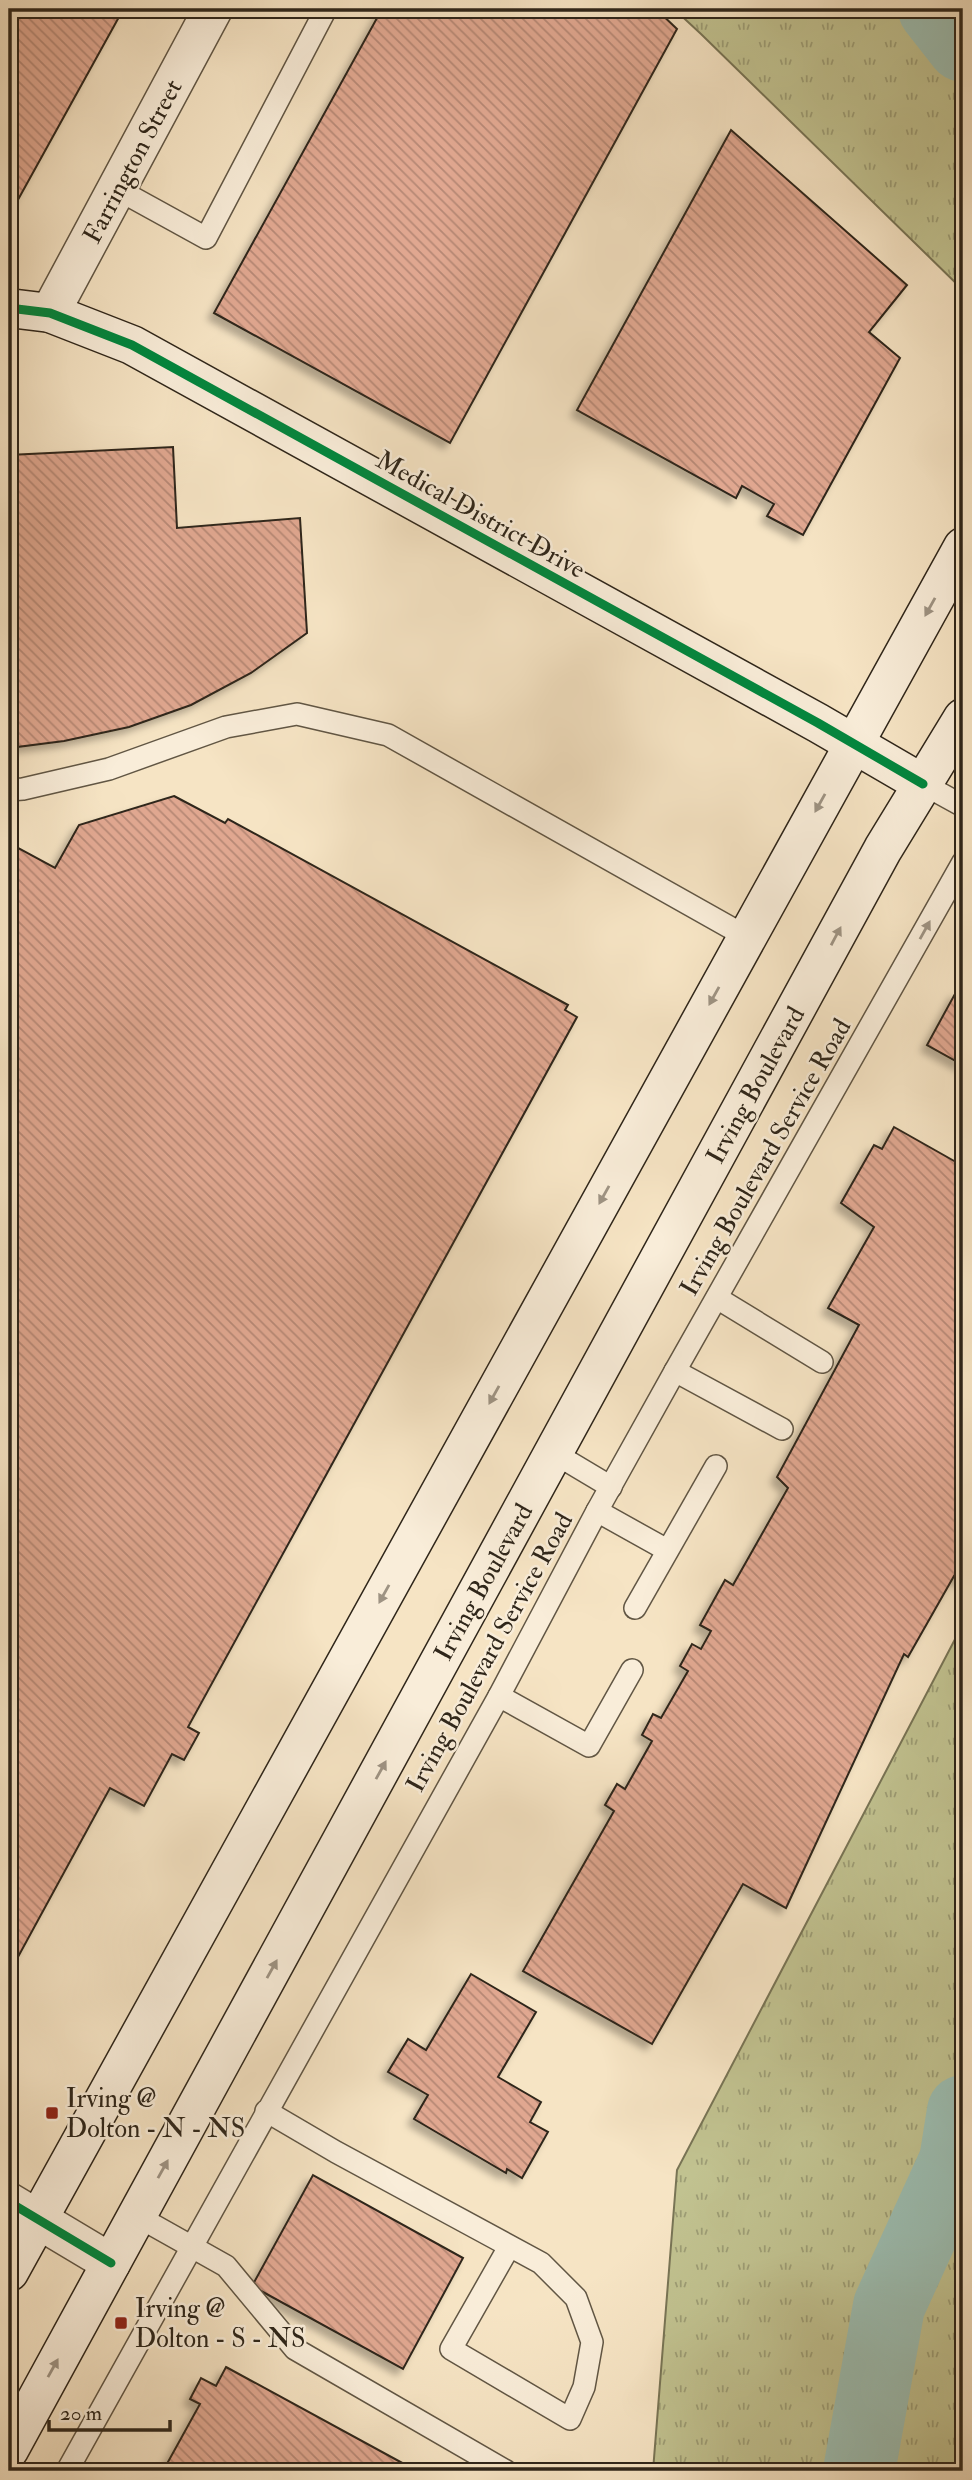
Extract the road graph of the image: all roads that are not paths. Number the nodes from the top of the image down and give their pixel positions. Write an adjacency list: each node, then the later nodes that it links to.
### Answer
1 (213, 9): 3 (main road, Farrington Street)
2 (326, 9): 3 (lane)
3 (117, 189): 5 (main road, Farrington Street)
4 (9, 308): 5 (main road, Medical District Drive)
5 (50, 313): 8 (main road, Medical District Drive)
6 (963, 547): 8 (main road, one-way to 8)
7 (963, 718): 9 (main road, Irving Boulevard)
8 (854, 744): 9 (main road, Medical District Drive); 13 (main road, one-way to 13)
9 (923, 784): 11 (lane, Medical District Drive); 18 (main road, Irving Boulevard, one-way to 9)
10 (9, 790): 13 (lane)
11 (963, 806)
12 (963, 862): 14 (lane, Irving Boulevard Service Road, one-way to 12)
13 (747, 937): 27 (main road, one-way to 27)
14 (717, 1298): 15 (lane); 16 (lane, Irving Boulevard Service Road)
15 (822, 1362)
16 (676, 1371): 17 (lane); 20 (lane, Irving Boulevard Service Road)
17 (782, 1429)
18 (554, 1453): 20 (lane); 28 (main road, Irving Boulevard, one-way to 18)
19 (716, 1466): 22 (lane)
20 (611, 1487): 21 (lane, Irving Boulevard Service Road)
21 (597, 1511): 22 (lane); 25 (lane, Irving Boulevard Service Road)
22 (667, 1550): 23 (lane)
23 (635, 1608)
24 (632, 1670): 25 (lane)
25 (499, 1696): 26 (lane, Irving Boulevard Service Road)
26 (266, 2111): 29 (lane); 30 (lane, Irving Boulevard Service Road)
27 (23, 2210): 31 (main road); 32 (main road)
28 (137, 2216): 30 (lane); 31 (main road, Irving Boulevard)
29 (509, 2246): 29 (lane)
30 (192, 2247): 34 (lane, Irving Boulevard Service Road); 35 (lane)
31 (111, 2263): 33 (main road, Irving Boulevard, one-way to 31)
32 (9, 2272)
33 (9, 2450)
34 (67, 2471)
35 (506, 2471)

